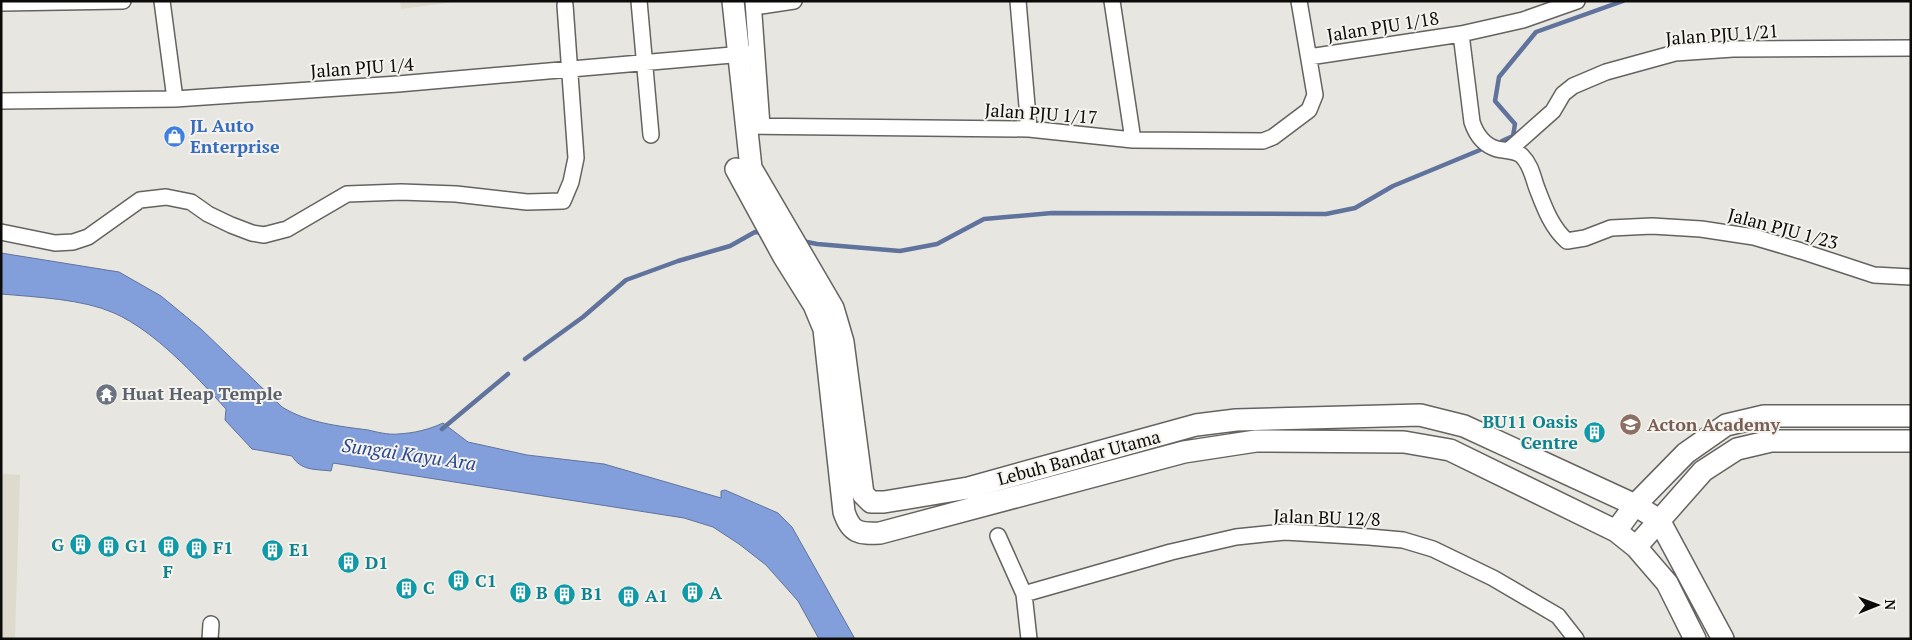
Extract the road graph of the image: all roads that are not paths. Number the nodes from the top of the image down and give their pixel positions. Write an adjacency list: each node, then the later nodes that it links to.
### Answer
1 (122, 1): 11 (street)
2 (162, 1): 21 (street)
3 (639, 1): 19 (street)
4 (720, 1): 17 (main road, Lebuh Bandar Utama)
5 (733, 1): 17 (main road, Lebuh Bandar Utama)
6 (794, 1): 13 (street)
7 (1018, 1): 24 (street)
8 (1112, 1): 26 (street)
9 (1300, 1): 18 (street)
10 (1577, 1): 15 (street, Jalan PJU 1/18)
11 (61, 2): 12 (street)
12 (1, 3)
13 (753, 4): 17 (street)
14 (565, 5): 20 (street)
15 (1461, 34): 18 (street, Jalan PJU 1/18); 27 (street, Jalan PJU 1/23)
16 (1911, 48): 27 (street, Jalan PJU 1/21)
17 (740, 54): 19 (street, Jalan PJU 1/4); 23 (main road, Lebuh Bandar Utama); 28 (main road, Lebuh Bandar Utama)
18 (1309, 57): 26 (street, Jalan PJU 1/17)
19 (645, 63): 20 (street, Jalan PJU 1/4); 25 (street)
20 (570, 70): 21 (street, Jalan PJU 1/4); 29 (street)
21 (175, 99): 22 (street, Jalan PJU 1/4)
22 (1, 101)
23 (754, 126): 24 (street, Jalan PJU 1/17); 28 (main road, Lebuh Bandar Utama)
24 (1029, 129): 26 (street, Jalan PJU 1/17)
25 (651, 135)
26 (1133, 140)
27 (1509, 150): 30 (street, Jalan PJU 1/23)
28 (758, 194): 31 (main road, Lebuh Bandar Utama); 31 (main road, Lebuh Bandar Utama)
29 (1, 232)
30 (1911, 277)
31 (839, 383): 34 (main road, Lebuh Bandar Utama); 34 (main road, Lebuh Bandar Utama)
32 (1911, 416): 35 (main road)
33 (1911, 441): 36 (main road)
34 (972, 497): 35 (main road, Lebuh Bandar Utama); 37 (main road, Lebuh Bandar Utama)
35 (1635, 505): 36 (main road, Lebuh Bandar Utama); 37 (main road)
36 (1659, 520): 39 (main road); 44 (main road, Lebuh Bandar Utama)
37 (1616, 530): 39 (main road, Lebuh Bandar Utama)
38 (998, 536): 40 (street)
39 (1636, 547): 43 (main road, Lebuh Bandar Utama)
40 (1024, 594): 41 (street); 42 (street, Jalan BU 12/8)
41 (1029, 639)
42 (1576, 639)
43 (1695, 639)
44 (1723, 639)

